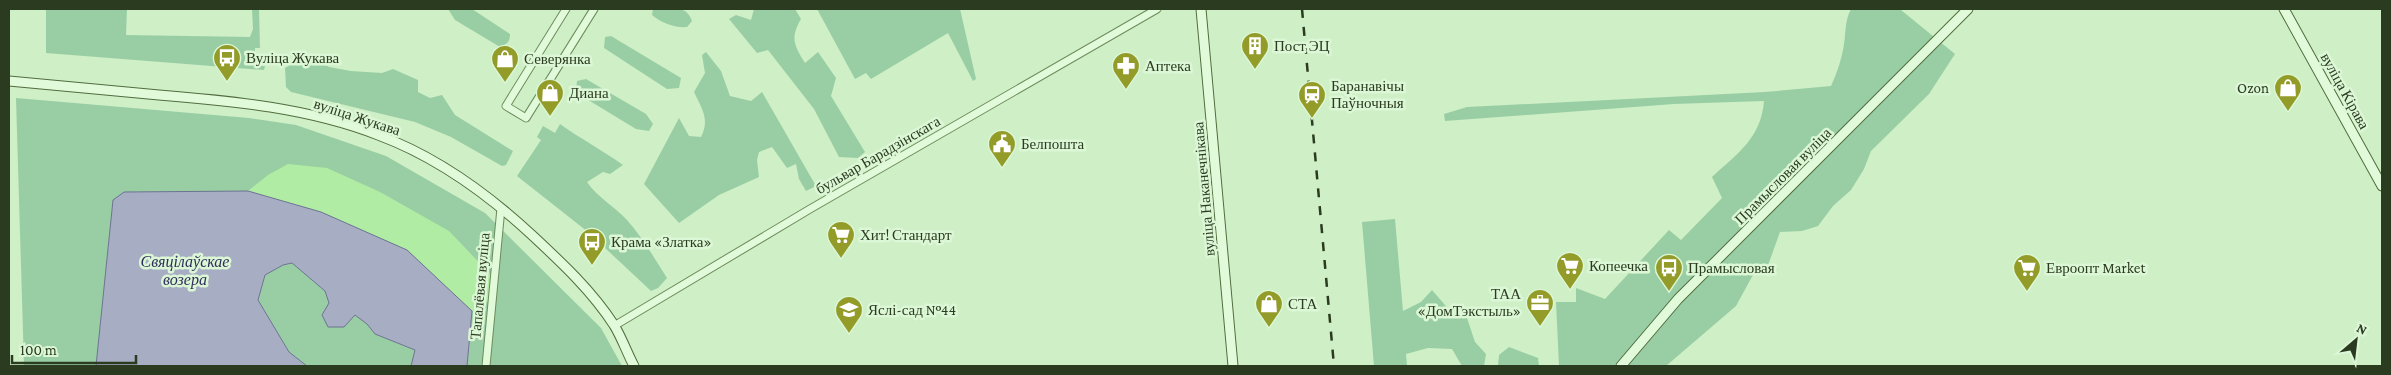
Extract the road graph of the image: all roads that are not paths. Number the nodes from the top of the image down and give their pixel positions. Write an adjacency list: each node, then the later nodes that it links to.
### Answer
1 (566, 9): 2 (street)
2 (594, 9)
3 (1157, 9): 10 (street, бульвар Барадзінскага)
4 (1201, 9): 13 (main road, вуліца Наканечнікава)
5 (1968, 9): 14 (main road, Прамысловая вуліца)
6 (2284, 9): 8 (main road, вуліца Кірава)
7 (9, 81): 9 (main road, вуліца Жукава)
8 (2382, 186)
9 (501, 208): 10 (main road, вуліца Жукава); 11 (street, Тапалёвая вуліца)
10 (614, 326): 12 (main road, вуліца Жукава)
11 (486, 366)
12 (634, 366)
13 (1234, 366)
14 (1621, 366)

